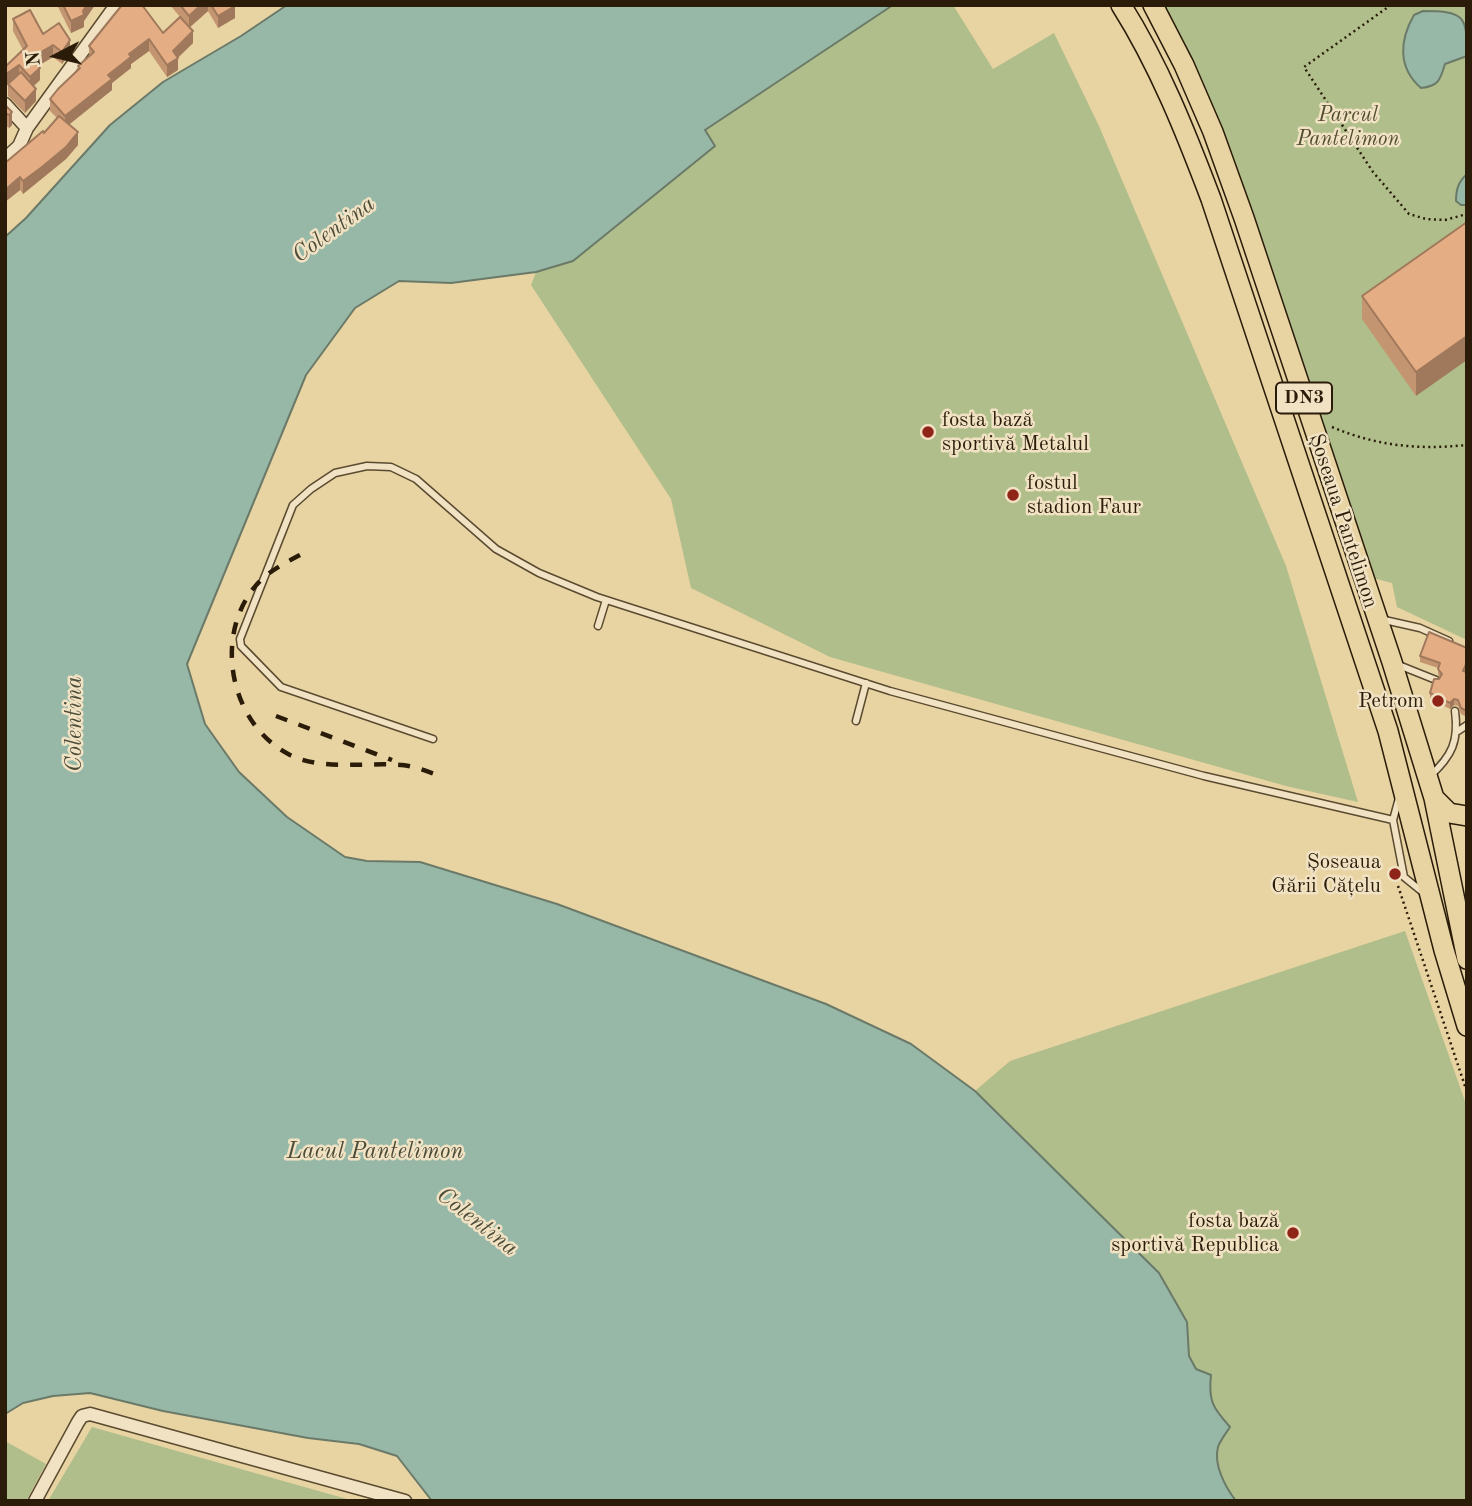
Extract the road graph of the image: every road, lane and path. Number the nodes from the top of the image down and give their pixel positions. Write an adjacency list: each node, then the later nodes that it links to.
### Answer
1 (116, 5): 6 (street)
2 (1121, 5): 24 (main road, Șoseaua Pantelimon / DN3)
3 (1153, 5): 9 (main road, Șoseaua Pantelimon / DN3)
4 (1391, 5): 8 (path)
5 (5, 104): 6 (street)
6 (27, 128): 7 (street)
7 (5, 159)
8 (1467, 214)
9 (1310, 416): 10 (path); 12 (main road, Șoseaua Pantelimon / DN3)
10 (1467, 445)
11 (606, 600): 13 (lane); 17 (lane); 22 (lane)
12 (1378, 618): 14 (lane); 15 (main road, Șoseaua Pantelimon / DN3)
13 (598, 626)
14 (1455, 643)
15 (1392, 662): 16 (lane); 23 (main road, Șoseaua Pantelimon / DN3)
16 (1436, 680)
17 (866, 683): 19 (lane); 27 (lane)
18 (1455, 711): 21 (lane)
19 (856, 721)
20 (1467, 724): 21 (lane)
21 (1458, 731): 23 (lane)
22 (433, 739)
23 (1429, 777): 25 (main road, Șoseaua Pantelimon / DN3)
24 (1403, 783): 27 (lane); 29 (main road, Șoseaua Pantelimon / DN3)
25 (1434, 798): 26 (main road); 30 (main road, Șoseaua Pantelimon / DN3)
26 (1467, 816)
27 (1393, 820): 29 (lane)
28 (1397, 883): 34 (path)
29 (1431, 898): 30 (main road); 31 (main road, Șoseaua Pantelimon / DN3)
30 (1457, 912): 31 (main road); 32 (main road, Șoseaua Pantelimon / DN3)
31 (1444, 950): 33 (main road, Șoseaua Pantelimon / DN3)
32 (1467, 958)
33 (1467, 1027)
34 (1467, 1092)
35 (35, 1501): 36 (street)
36 (405, 1501)

